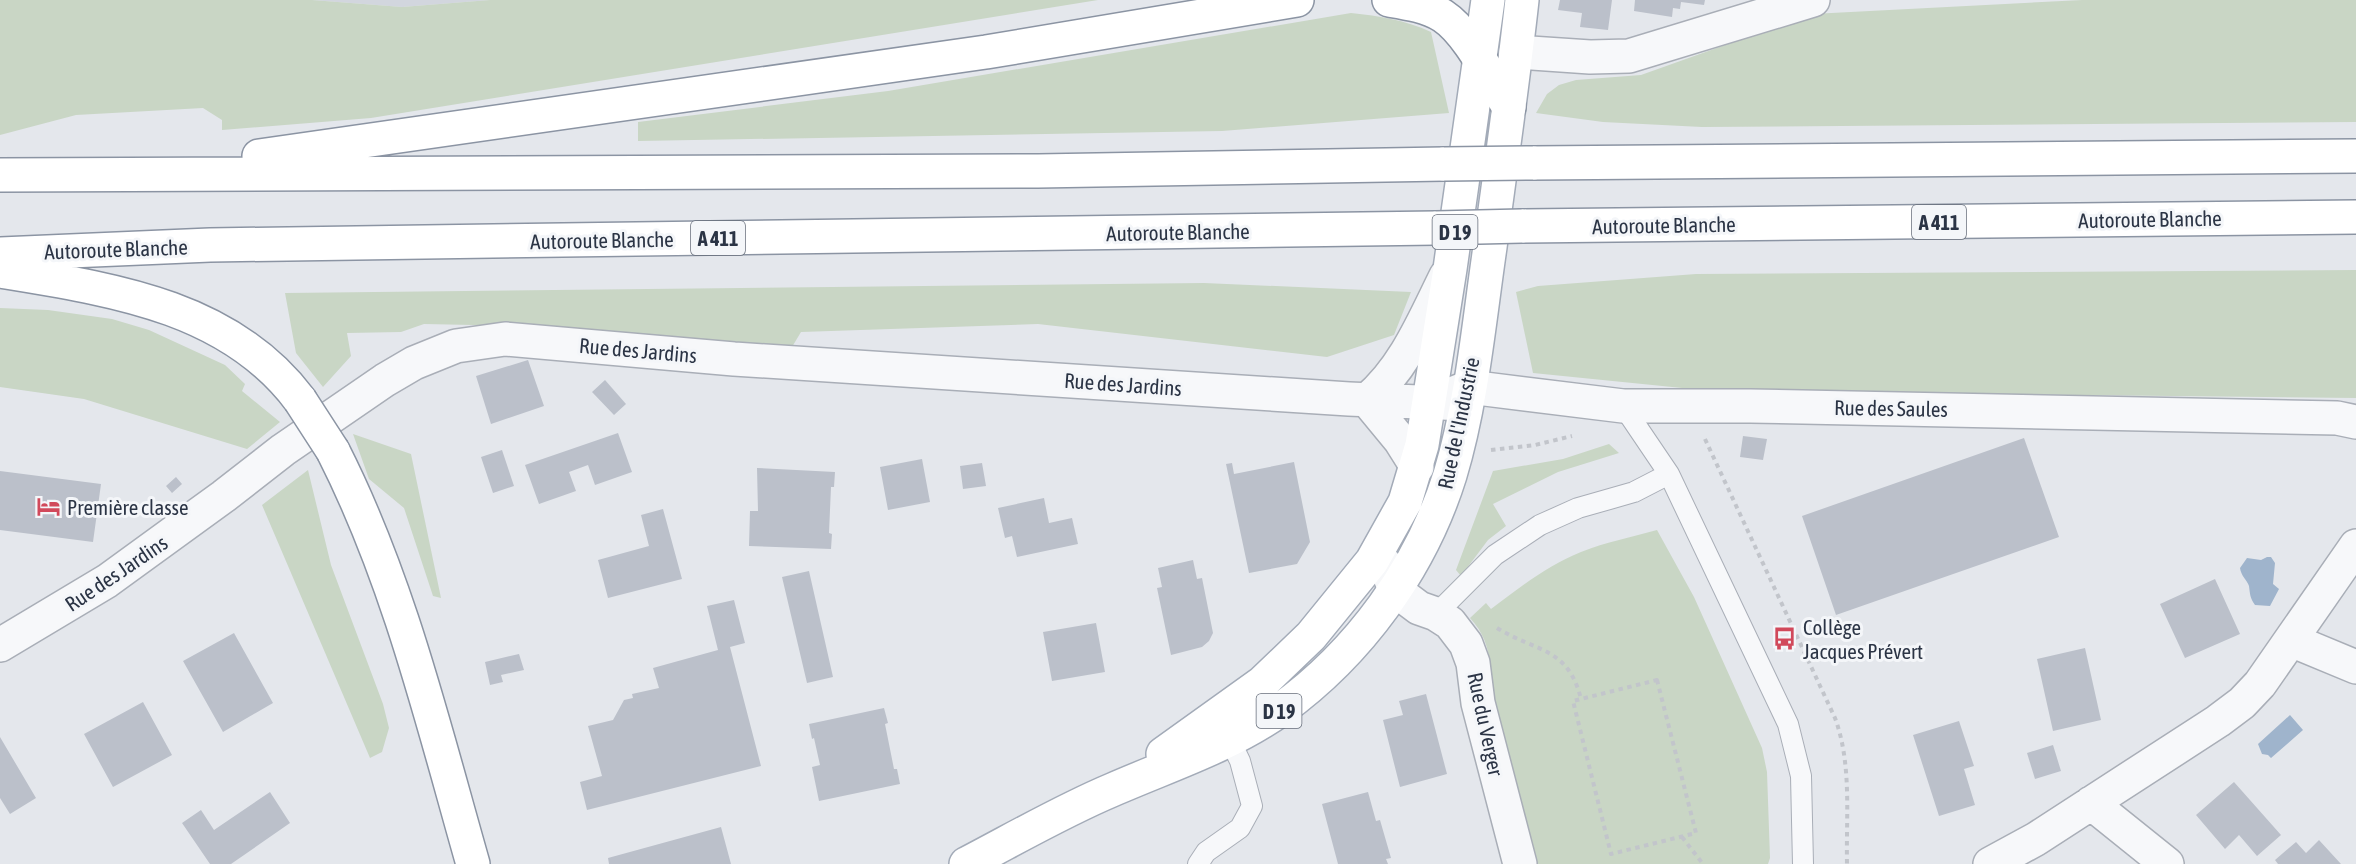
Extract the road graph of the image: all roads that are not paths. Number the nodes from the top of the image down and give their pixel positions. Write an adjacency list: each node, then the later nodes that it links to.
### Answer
1 (1298, 0): 11 (main road)
2 (1389, 0): 7 (main road)
3 (1488, 0): 7 (main road, Rue de l'Industrie / D 19)
4 (1522, 0): 6 (main road, Rue de l'Industrie / D 19)
5 (1813, 0): 6 (street)
6 (1516, 52): 8 (main road, Rue de l'Industrie / D 19)
7 (1479, 61): 8 (main road); 14 (main road, Rue de l'Industrie / D 19)
8 (1509, 106): 16 (main road, Rue de l'Industrie / D 19)
9 (2356, 156): 11 (main road, bridge)
10 (0, 175): 11 (main road)
11 (66, 175)
12 (2356, 217): 13 (main road, Autoroute Blanche / A 411, bridge)
13 (0, 254)
14 (1450, 269): 17 (street); 18 (main road, Rue de l'Industrie / D 19)
15 (0, 271): 31 (main road, bridge)
16 (1467, 396): 18 (street, Rue des Jardins); 19 (street, Rue des Saules); 25 (main road, Rue de l'Industrie / D 19)
17 (1367, 400): 18 (street, Rue des Jardins); 21 (street); 27 (street, Rue des Jardins)
18 (1429, 403): 21 (main road, Rue de l'Industrie / D 19)
19 (1623, 406): 20 (street, Rue des Saules); 22 (lane)
20 (2356, 422)
21 (1417, 467): 24 (main road, Rue de l'Industrie / D 19)
22 (1669, 474): 25 (lane); 35 (lane)
23 (2356, 546): 26 (street)
24 (1380, 549): 25 (street); 29 (main road, Rue de l'Industrie / D 19)
25 (1417, 604): 29 (main road, Rue de l'Industrie / D 19); 34 (street, Rue du Verger)
26 (2291, 640): 28 (street); 30 (street)
27 (0, 645)
28 (2356, 667)
29 (1224, 728): 32 (main road, Rue de l'Industrie / D 19); 33 (lane)
30 (2091, 803): 36 (street); 37 (street)
31 (473, 864)
32 (966, 864)
33 (1198, 864)
34 (1520, 864)
35 (1803, 864)
36 (1990, 864)
37 (2167, 864)

